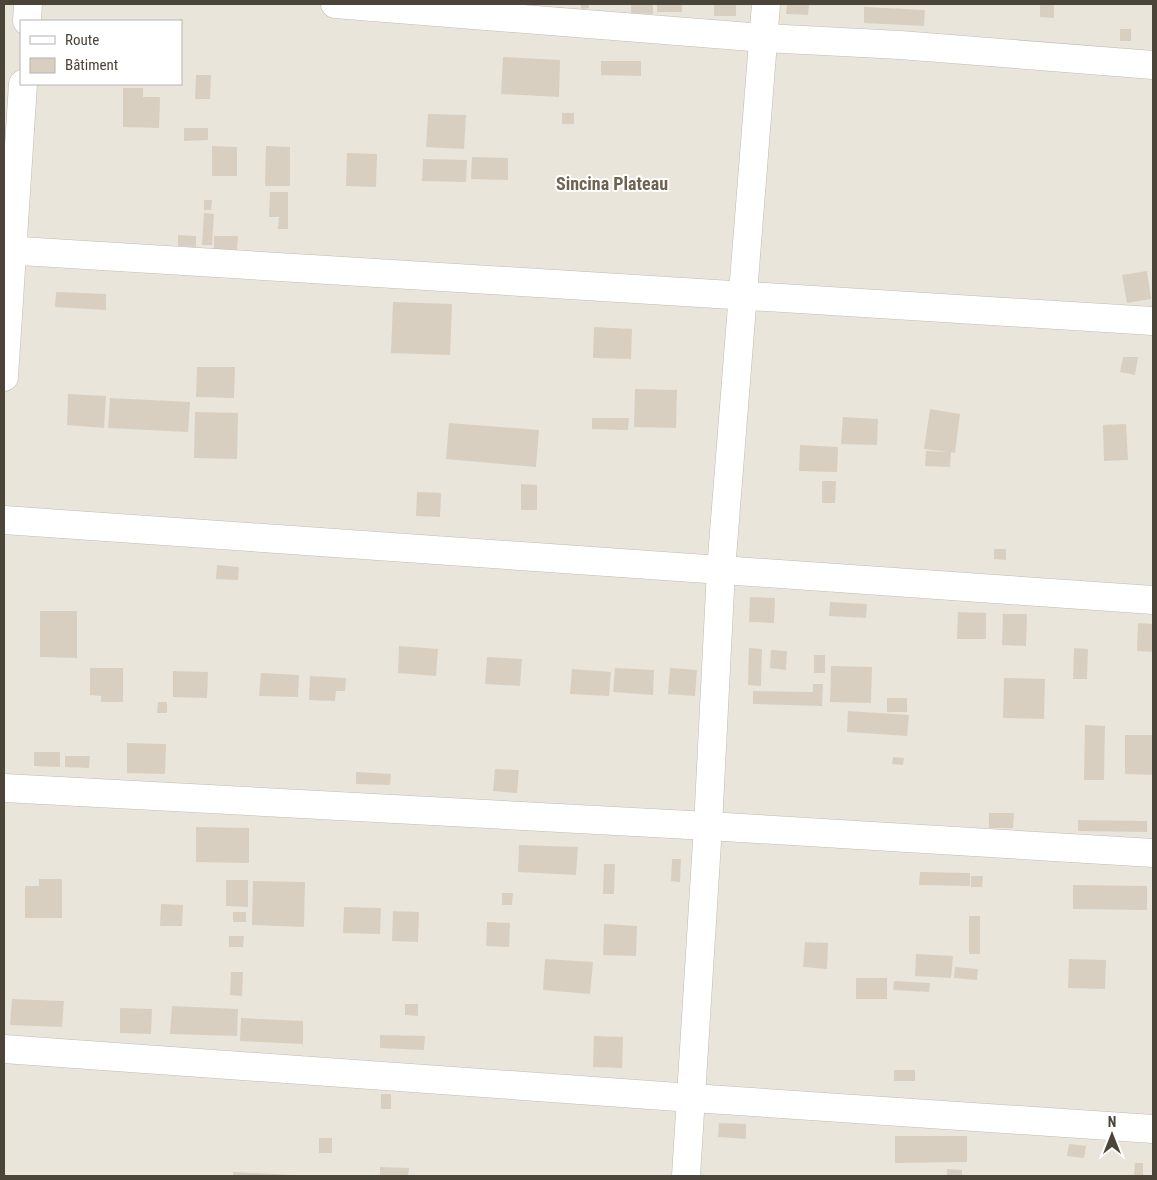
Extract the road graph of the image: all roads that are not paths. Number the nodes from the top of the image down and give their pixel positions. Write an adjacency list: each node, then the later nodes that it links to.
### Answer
1 (28, 4): 4 (street)
2 (335, 4): 5 (street)
3 (766, 4): 5 (street)
4 (27, 20)
5 (765, 38): 6 (street); 9 (street)
6 (1153, 65)
7 (23, 85): 8 (street)
8 (8, 250): 9 (street); 11 (street)
9 (743, 296): 10 (street); 13 (street)
10 (1153, 321)
11 (4, 377)
12 (4, 520): 13 (street)
13 (722, 570): 14 (street); 16 (street)
14 (1153, 600)
15 (4, 788): 16 (street)
16 (708, 826): 17 (street); 19 (street)
17 (1153, 852)
18 (4, 1050): 19 (street)
19 (692, 1098): 20 (street); 21 (street)
20 (1153, 1129)
21 (686, 1176)

